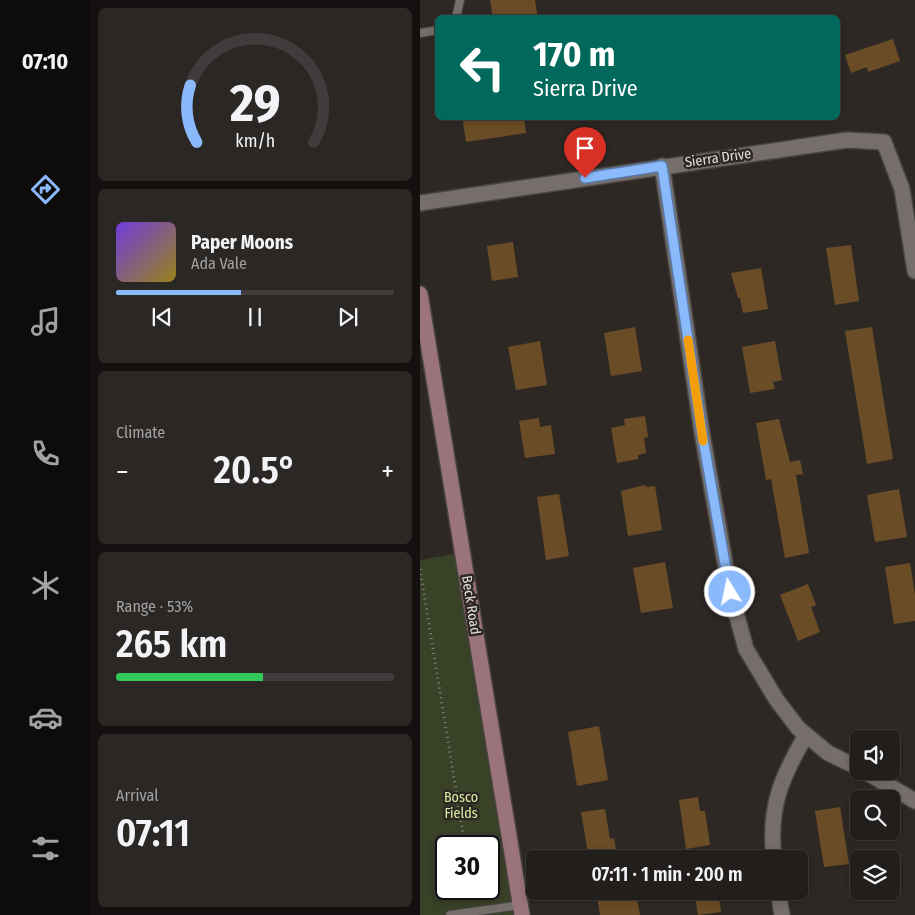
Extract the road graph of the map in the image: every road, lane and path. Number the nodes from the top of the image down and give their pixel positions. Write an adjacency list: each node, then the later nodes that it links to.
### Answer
1 (460, 0): 2 (lane)
2 (457, 15)
3 (435, 30): 4 (lane)
4 (420, 33)
5 (662, 166): 6 (street, Sierra Drive); 7 (street, Sierra Drive); 10 (street)
6 (420, 203)
7 (915, 271)
8 (420, 294): 17 (main road, Beck Road)
9 (420, 569): 14 (path)
10 (806, 735): 11 (street); 15 (street)
11 (850, 764)
12 (879, 780): 13 (street)
13 (915, 801)
14 (463, 835)
15 (773, 850)
16 (780, 900): 19 (street)
17 (521, 910): 18 (lane)
18 (450, 915)
19 (782, 915)

